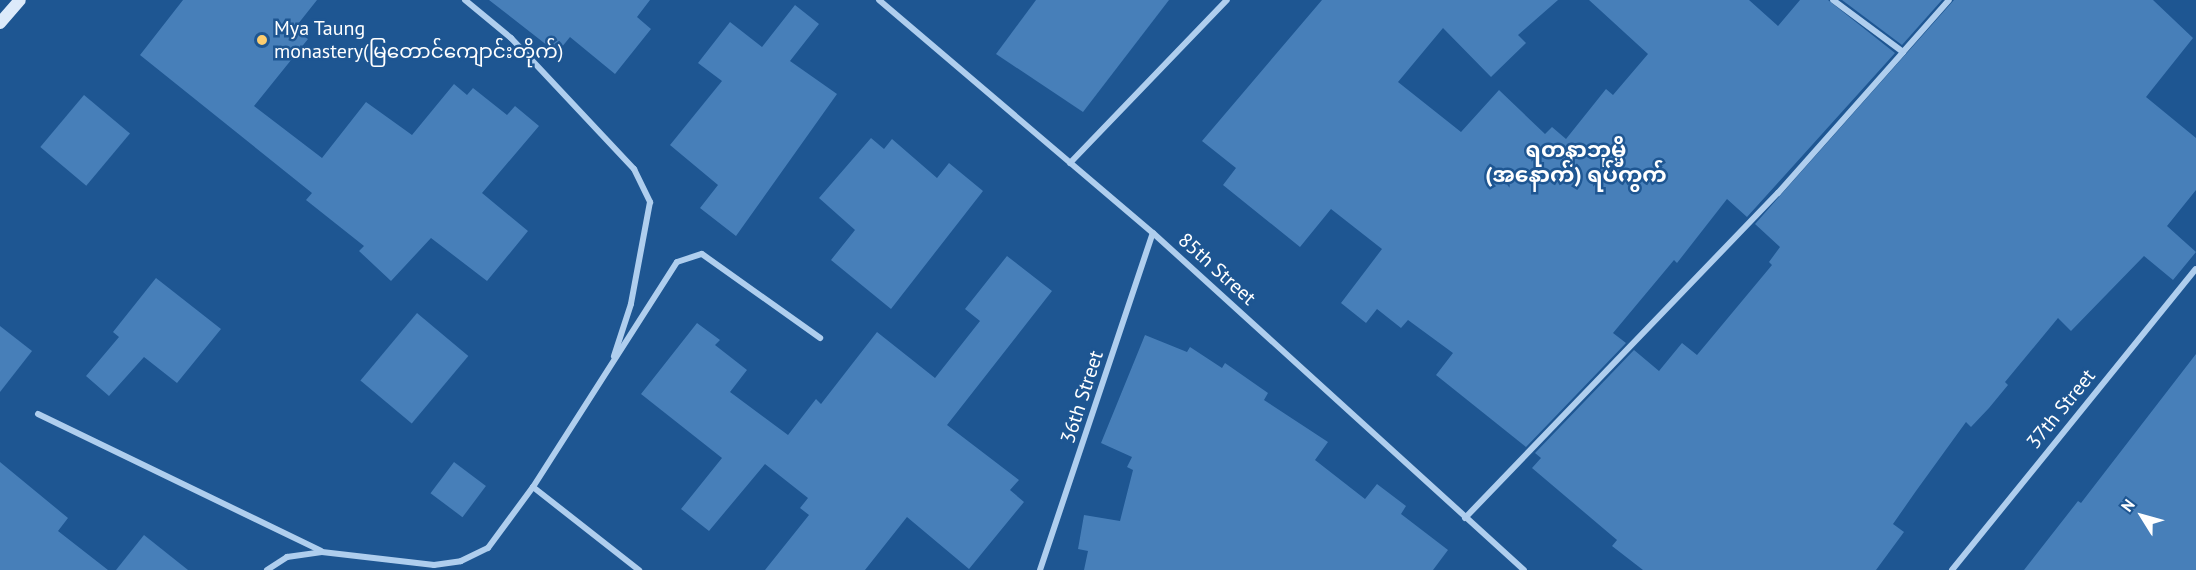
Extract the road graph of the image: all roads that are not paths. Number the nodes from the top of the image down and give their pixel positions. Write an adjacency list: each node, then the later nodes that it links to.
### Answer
1 (20, 0): 7 (main road)
2 (465, 0): 14 (street)
3 (879, 0): 9 (street, 85th Street)
4 (1227, 0): 9 (street)
5 (1833, 0): 8 (street)
6 (1949, 0): 8 (street)
7 (0, 23)
8 (1903, 52): 16 (street)
9 (1070, 163): 10 (street, 85th Street)
10 (1153, 233): 16 (street, 85th Street); 20 (street, 36th Street)
11 (2196, 269): 22 (street, 37th Street)
12 (820, 338): 14 (street)
13 (38, 414): 17 (street)
14 (580, 417): 15 (street)
15 (533, 487): 17 (street); 19 (street)
16 (1465, 518): 21 (street, 85th Street)
17 (322, 552): 18 (street)
18 (267, 570)
19 (639, 570)
20 (1040, 570)
21 (1524, 570)
22 (1952, 570)

